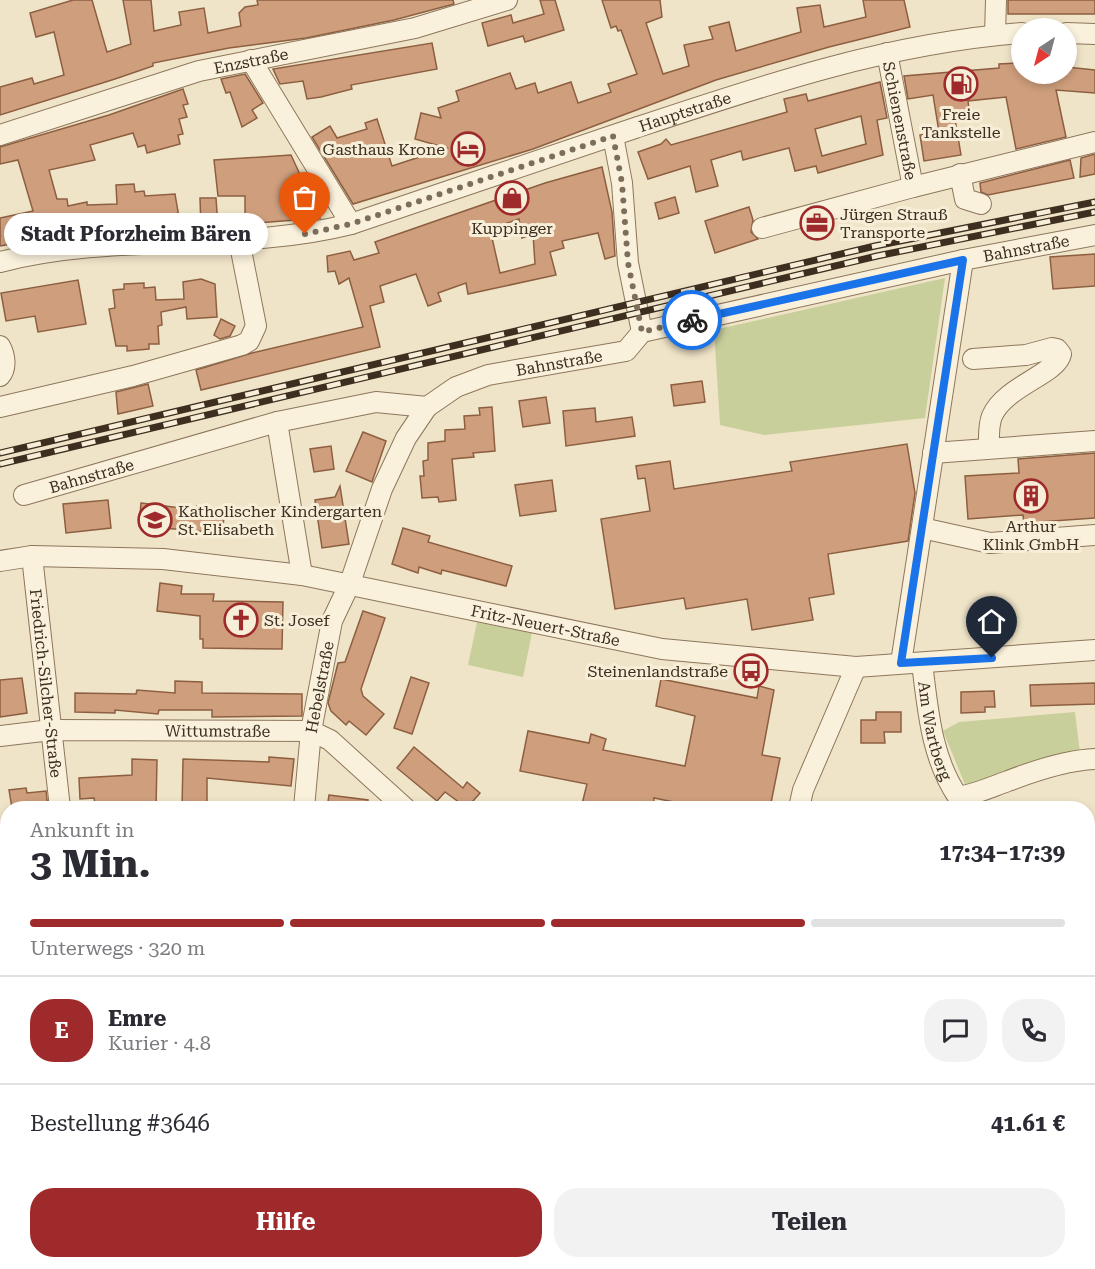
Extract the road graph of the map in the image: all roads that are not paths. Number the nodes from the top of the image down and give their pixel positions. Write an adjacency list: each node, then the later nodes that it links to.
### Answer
1 (507, 0): 8 (street, Enzstraße)
2 (996, 0): 6 (street)
3 (1077, 33): 5 (street)
4 (1011, 34): 6 (street, Hauptstraße)
5 (1095, 34)
6 (995, 35): 7 (street, Hauptstraße)
7 (887, 52): 10 (street, Hauptstraße); 13 (street, Schienenstraße)
8 (251, 60): 9 (street, Enzstraße); 15 (street)
9 (0, 135)
10 (613, 136): 15 (street, Hauptstraße); 21 (street)
11 (1095, 142): 12 (street, Schienenstraße)
12 (960, 174): 13 (street, Schienenstraße); 14 (street)
13 (913, 187): 16 (street)
14 (981, 204)
15 (351, 224): 18 (street, Hauptstraße)
16 (762, 228)
17 (1095, 236): 19 (street, Bahnstraße)
18 (241, 249): 20 (street, Hauptstraße); 25 (street)
19 (963, 260): 21 (street, Bahnstraße); 30 (street)
20 (0, 262)
21 (642, 332): 26 (street, Bahnstraße)
22 (0, 346): 24 (street)
23 (973, 359): 29 (street)
24 (0, 376)
25 (0, 407)
26 (427, 407): 27 (street, Bahnstraße); 37 (street, Hebelstraße)
27 (277, 422): 31 (street, Bahnstraße); 36 (street)
28 (1095, 441): 29 (street)
29 (989, 448): 30 (street)
30 (933, 453): 32 (street)
31 (24, 495)
32 (922, 528): 33 (street); 39 (street)
33 (1095, 536)
34 (32, 556): 35 (street, Fritz-Neuert-Straße); 36 (street, Fritz-Neuert-Straße); 42 (street, Friedrich-Silcher-Straße)
35 (0, 561)
36 (302, 575): 37 (street, Fritz-Neuert-Straße)
37 (350, 583): 41 (street, Fritz-Neuert-Straße); 43 (street, Hebelstraße)
38 (1095, 650): 40 (street, Fritz-Neuert-Straße)
39 (901, 663): 40 (street, Fritz-Neuert-Straße); 41 (street, Fritz-Neuert-Straße)
40 (922, 663): 45 (street, Am Wartberg)
41 (856, 667): 49 (street)
42 (51, 730): 43 (street, Wittumstraße); 44 (street, Wittumstraße); 46 (street, Friedrich-Silcher-Straße)
43 (311, 731): 47 (street, Hebelstraße); 48 (street)
44 (0, 736)
45 (1095, 759)
46 (59, 801)
47 (305, 801)
48 (397, 801)
49 (801, 801)

